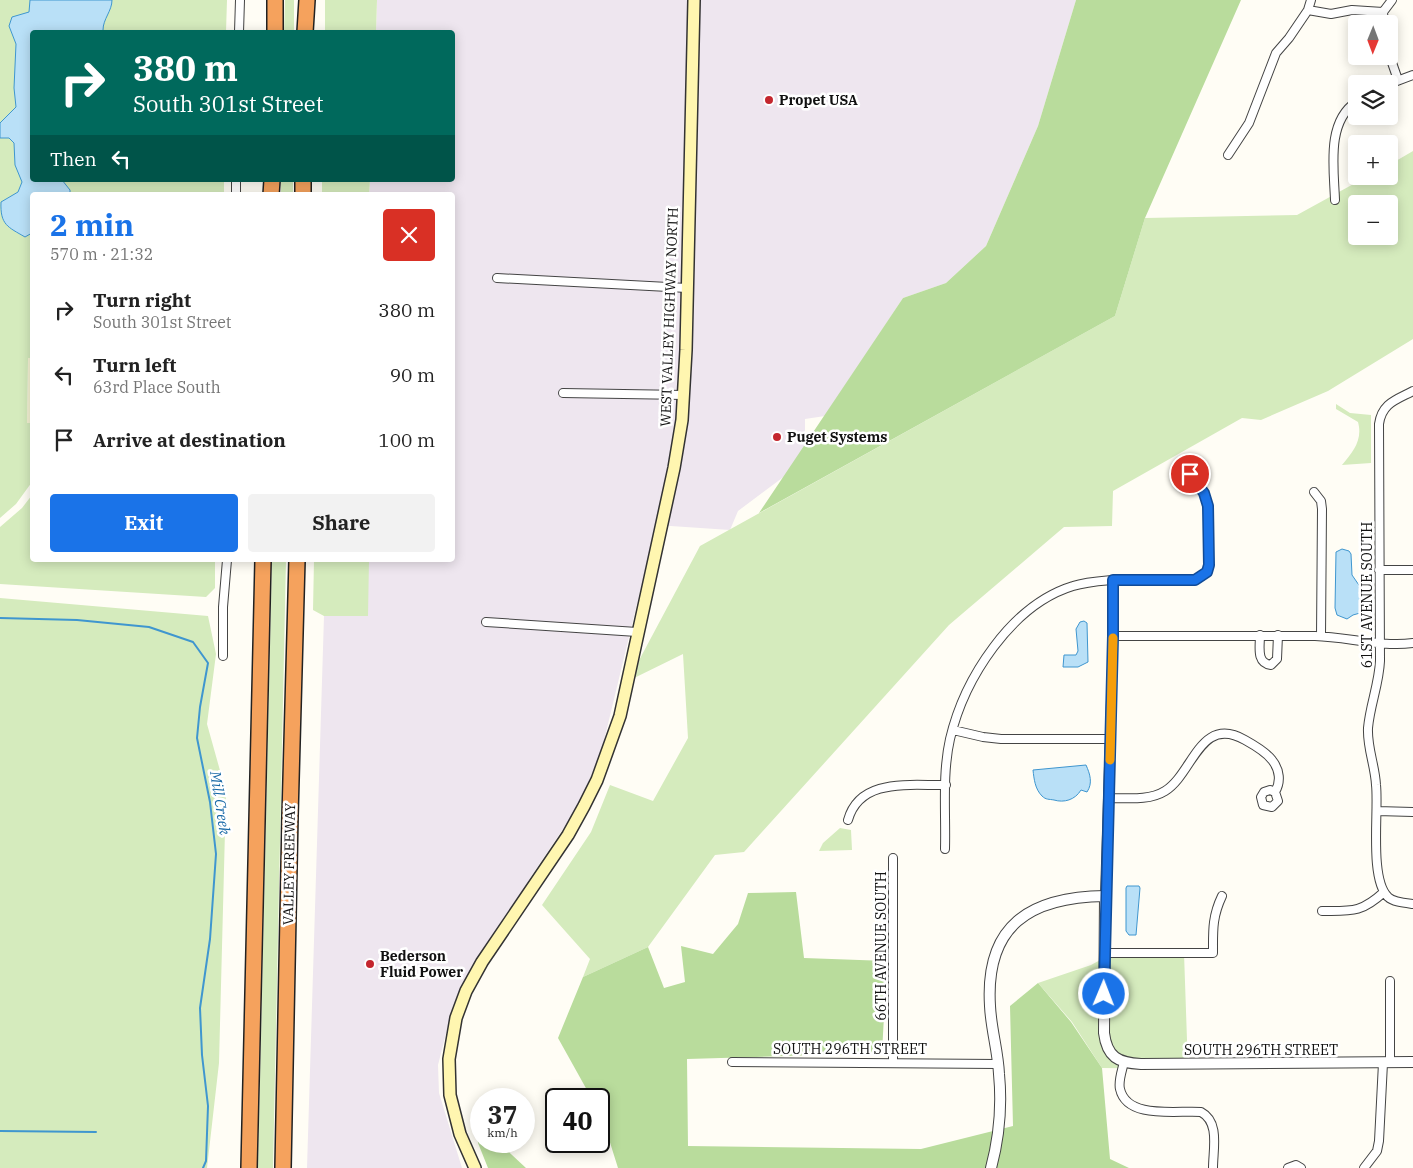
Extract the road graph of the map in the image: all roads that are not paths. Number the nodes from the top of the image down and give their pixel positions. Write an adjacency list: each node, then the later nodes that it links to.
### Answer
1 (240, 0): 10 (street)
2 (275, 0): 11 (highway)
3 (307, 0): 12 (highway)
4 (694, 0): 19 (main road, WEST VALLEY HIGHWAY NORTH)
5 (1311, 0): 7 (street)
6 (1392, 0): 8 (street)
7 (1308, 10): 8 (street); 16 (street)
8 (1383, 12): 9 (street)
9 (1383, 15)
10 (239, 30)
11 (275, 30)
12 (304, 30)
13 (1413, 75): 14 (street)
14 (1398, 80)
15 (1348, 110): 17 (street)
16 (1228, 155)
17 (1335, 200)
18 (497, 278): 19 (street)
19 (687, 288): 22 (main road, WEST VALLEY HIGHWAY NORTH)
20 (1413, 391): 28 (street, 61ST AVENUE SOUTH)
21 (563, 393): 22 (street)
22 (684, 395): 32 (main road, WEST VALLEY HIGHWAY NORTH)
23 (1190, 474): 30 (street)
24 (1314, 492): 36 (street)
25 (227, 562): 39 (street)
26 (263, 562): 63 (highway)
27 (297, 562): 64 (highway, VALLEY FREEWAY)
28 (1379, 570): 29 (street); 38 (street, 61ST AVENUE SOUTH)
29 (1413, 570)
30 (1113, 580): 35 (street); 40 (street)
31 (486, 622): 32 (street)
32 (637, 632): 65 (main road, WEST VALLEY HIGHWAY NORTH)
33 (1260, 635): 34 (street); 34 (street); 35 (street)
34 (1278, 635): 36 (street)
35 (1113, 636): 41 (street)
36 (1322, 636): 38 (street)
37 (1413, 643): 38 (street)
38 (1381, 644): 45 (street, 61ST AVENUE SOUTH)
39 (223, 656)
40 (953, 730): 41 (street); 42 (street)
41 (1110, 739): 44 (street)
42 (946, 786): 47 (street); 48 (street)
43 (1275, 792): 44 (street)
44 (1109, 798): 51 (street)
45 (1377, 811): 46 (street); 50 (street, 61ST AVENUE SOUTH)
46 (1413, 812)
47 (848, 820)
48 (945, 849)
49 (893, 858): 60 (street, 66TH AVENUE SOUTH)
50 (1384, 892): 53 (street); 54 (street)
51 (1105, 896): 55 (street); 62 (street)
52 (1222, 896): 55 (street)
53 (1413, 904)
54 (1322, 911)
55 (1104, 953): 58 (street, SOUTH 296TH STREET)
56 (1390, 981): 61 (street)
57 (732, 1062): 60 (street, SOUTH 296TH STREET)
58 (1124, 1062): 61 (street, SOUTH 296TH STREET); 67 (street)
59 (1413, 1062): 61 (street, SOUTH 296TH STREET)
60 (893, 1063): 62 (street, SOUTH 296TH STREET)
61 (1386, 1063): 70 (street)
62 (998, 1064): 66 (street)
63 (249, 1168)
64 (283, 1168)
65 (475, 1168)
66 (991, 1168)
67 (1213, 1168)
68 (1288, 1168): 69 (street)
69 (1301, 1168)
70 (1364, 1168)

